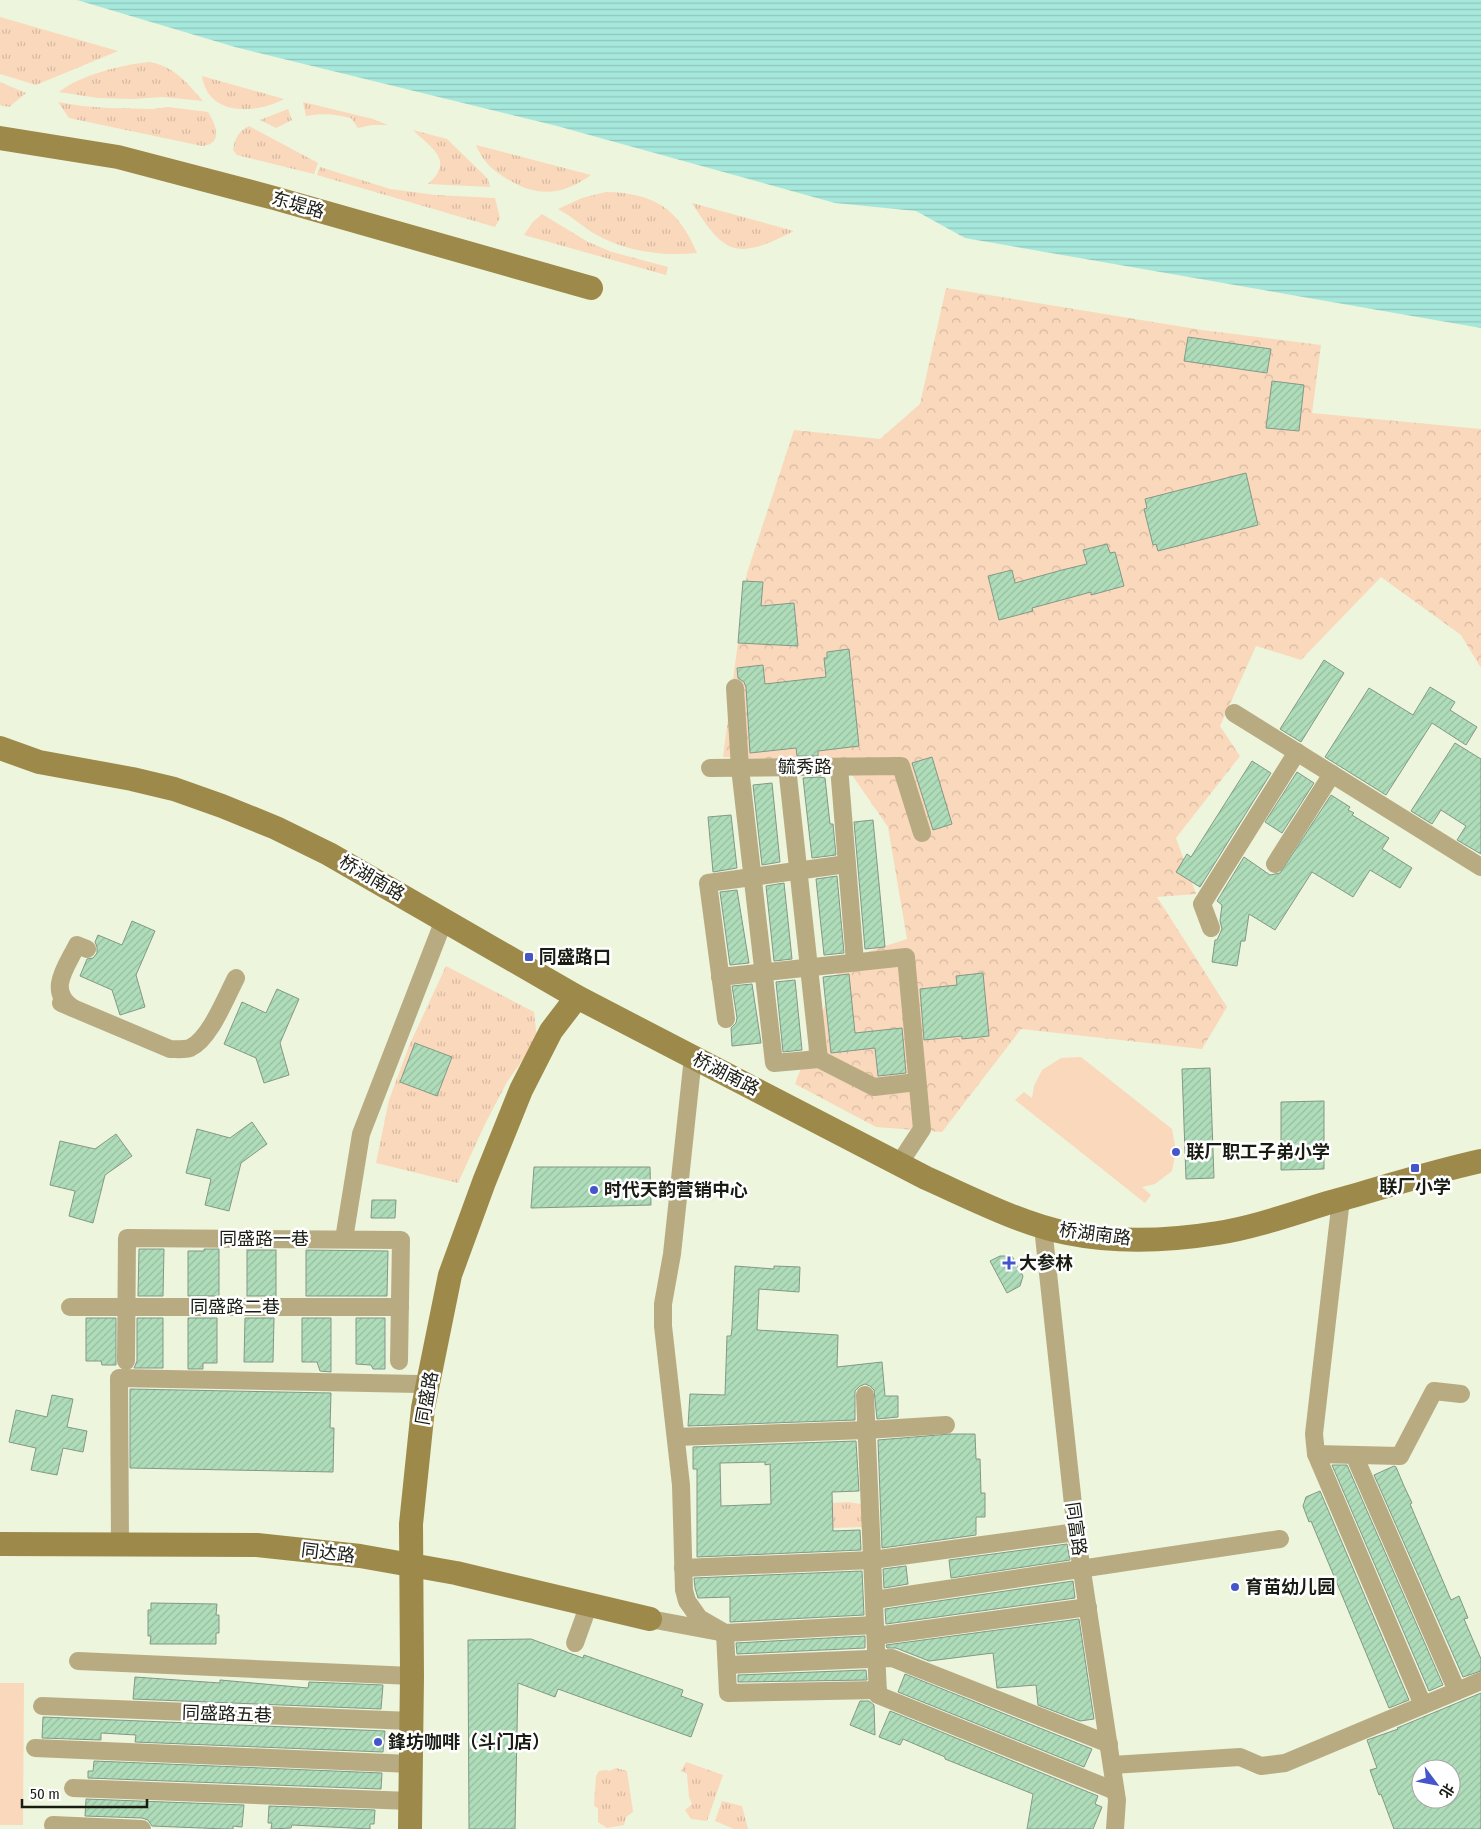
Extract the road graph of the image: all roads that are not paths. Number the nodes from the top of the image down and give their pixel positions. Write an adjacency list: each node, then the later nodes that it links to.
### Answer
1 (0, 138): 2 (main road, 东堤路)
2 (591, 288)
3 (735, 688): 10 (street)
4 (1234, 713): 6 (street)
5 (0, 748): 18 (main road, 桥湖南路)
6 (1297, 752): 11 (street); 19 (street)
7 (788, 767): 8 (street, 毓秀路); 10 (street, 毓秀路); 16 (street)
8 (839, 767): 12 (street, 毓秀路); 13 (street)
9 (710, 768): 10 (street, 毓秀路)
10 (740, 768): 17 (street)
11 (1332, 774): 14 (street); 15 (street)
12 (922, 832)
13 (847, 864): 16 (street); 21 (street)
14 (1275, 864)
15 (1481, 867)
16 (799, 871): 17 (street); 22 (street)
17 (752, 877): 23 (street); 24 (street)
18 (444, 920): 26 (main road, 桥湖南路); 35 (street)
19 (1211, 928)
20 (87, 949): 25 (street)
21 (855, 962): 22 (street); 30 (street)
22 (809, 967): 23 (street); 29 (street)
23 (763, 972): 24 (street); 29 (street)
24 (720, 977): 27 (street)
25 (236, 978)
26 (577, 997): 28 (main road, 桥湖南路); 54 (main road, 同盛路)
27 (726, 1018)
28 (693, 1057): 32 (main road, 桥湖南路); 46 (street)
29 (819, 1059): 30 (street)
30 (918, 1082): 32 (street)
31 (1481, 1161): 33 (main road, 桥湖南路)
32 (899, 1164): 34 (main road, 桥湖南路)
33 (1342, 1200): 34 (main road, 桥湖南路); 47 (street)
34 (1044, 1227): 49 (street, 同富路)
35 (344, 1239): 37 (street, 同盛路一巷); 38 (street, 同盛路一巷)
36 (70, 1307): 37 (street, 同盛路二巷)
37 (126, 1307): 38 (street, 同盛路二巷); 39 (street)
38 (400, 1307): 40 (street)
39 (126, 1361)
40 (399, 1361)
41 (419, 1384): 52 (street)
42 (1461, 1394): 48 (street)
43 (865, 1395): 45 (street)
44 (946, 1424): 45 (street)
45 (866, 1430): 46 (street); 53 (street)
46 (676, 1437): 55 (street)
47 (1316, 1454): 48 (street); 72 (street)
48 (1354, 1455): 70 (street)
49 (1076, 1532): 53 (street); 56 (street, 同富路)
50 (1280, 1539): 56 (street)
51 (0, 1544): 52 (main road, 同达路)
52 (120, 1544): 54 (main road, 同达路)
53 (872, 1560): 55 (street); 57 (street)
54 (411, 1565): 58 (main road, 同达路); 67 (main road, 同盛路)
55 (683, 1568): 62 (street)
56 (1082, 1569): 57 (street); 59 (street, 同富路)
57 (874, 1600): 61 (street)
58 (589, 1604): 60 (main road, 同达路); 63 (street)
59 (1088, 1607): 61 (street); 74 (street, 同富路)
60 (650, 1619): 62 (street)
61 (876, 1631): 62 (street); 64 (street)
62 (725, 1634): 66 (street)
63 (575, 1644)
64 (877, 1658): 66 (street); 69 (street); 74 (street)
65 (78, 1661): 67 (street)
66 (727, 1665): 69 (street)
67 (412, 1676): 73 (main road, 同盛路)
68 (1481, 1681): 70 (street)
69 (878, 1690): 79 (street)
70 (1457, 1691): 72 (street)
71 (42, 1706): 73 (street, 同盛路五巷)
72 (1423, 1706): 77 (street)
73 (411, 1722): 76 (main road, 同盛路)
74 (1109, 1744): 77 (street, 同富路)
75 (35, 1748): 76 (street)
76 (411, 1764): 80 (main road, 同盛路)
77 (1112, 1765): 79 (street, 同富路)
78 (73, 1788): 80 (street)
79 (1115, 1791): 84 (street, 同富路)
80 (410, 1801): 83 (main road, 同盛路)
81 (53, 1825): 82 (street)
82 (142, 1829)
83 (410, 1829)
84 (1115, 1829)

